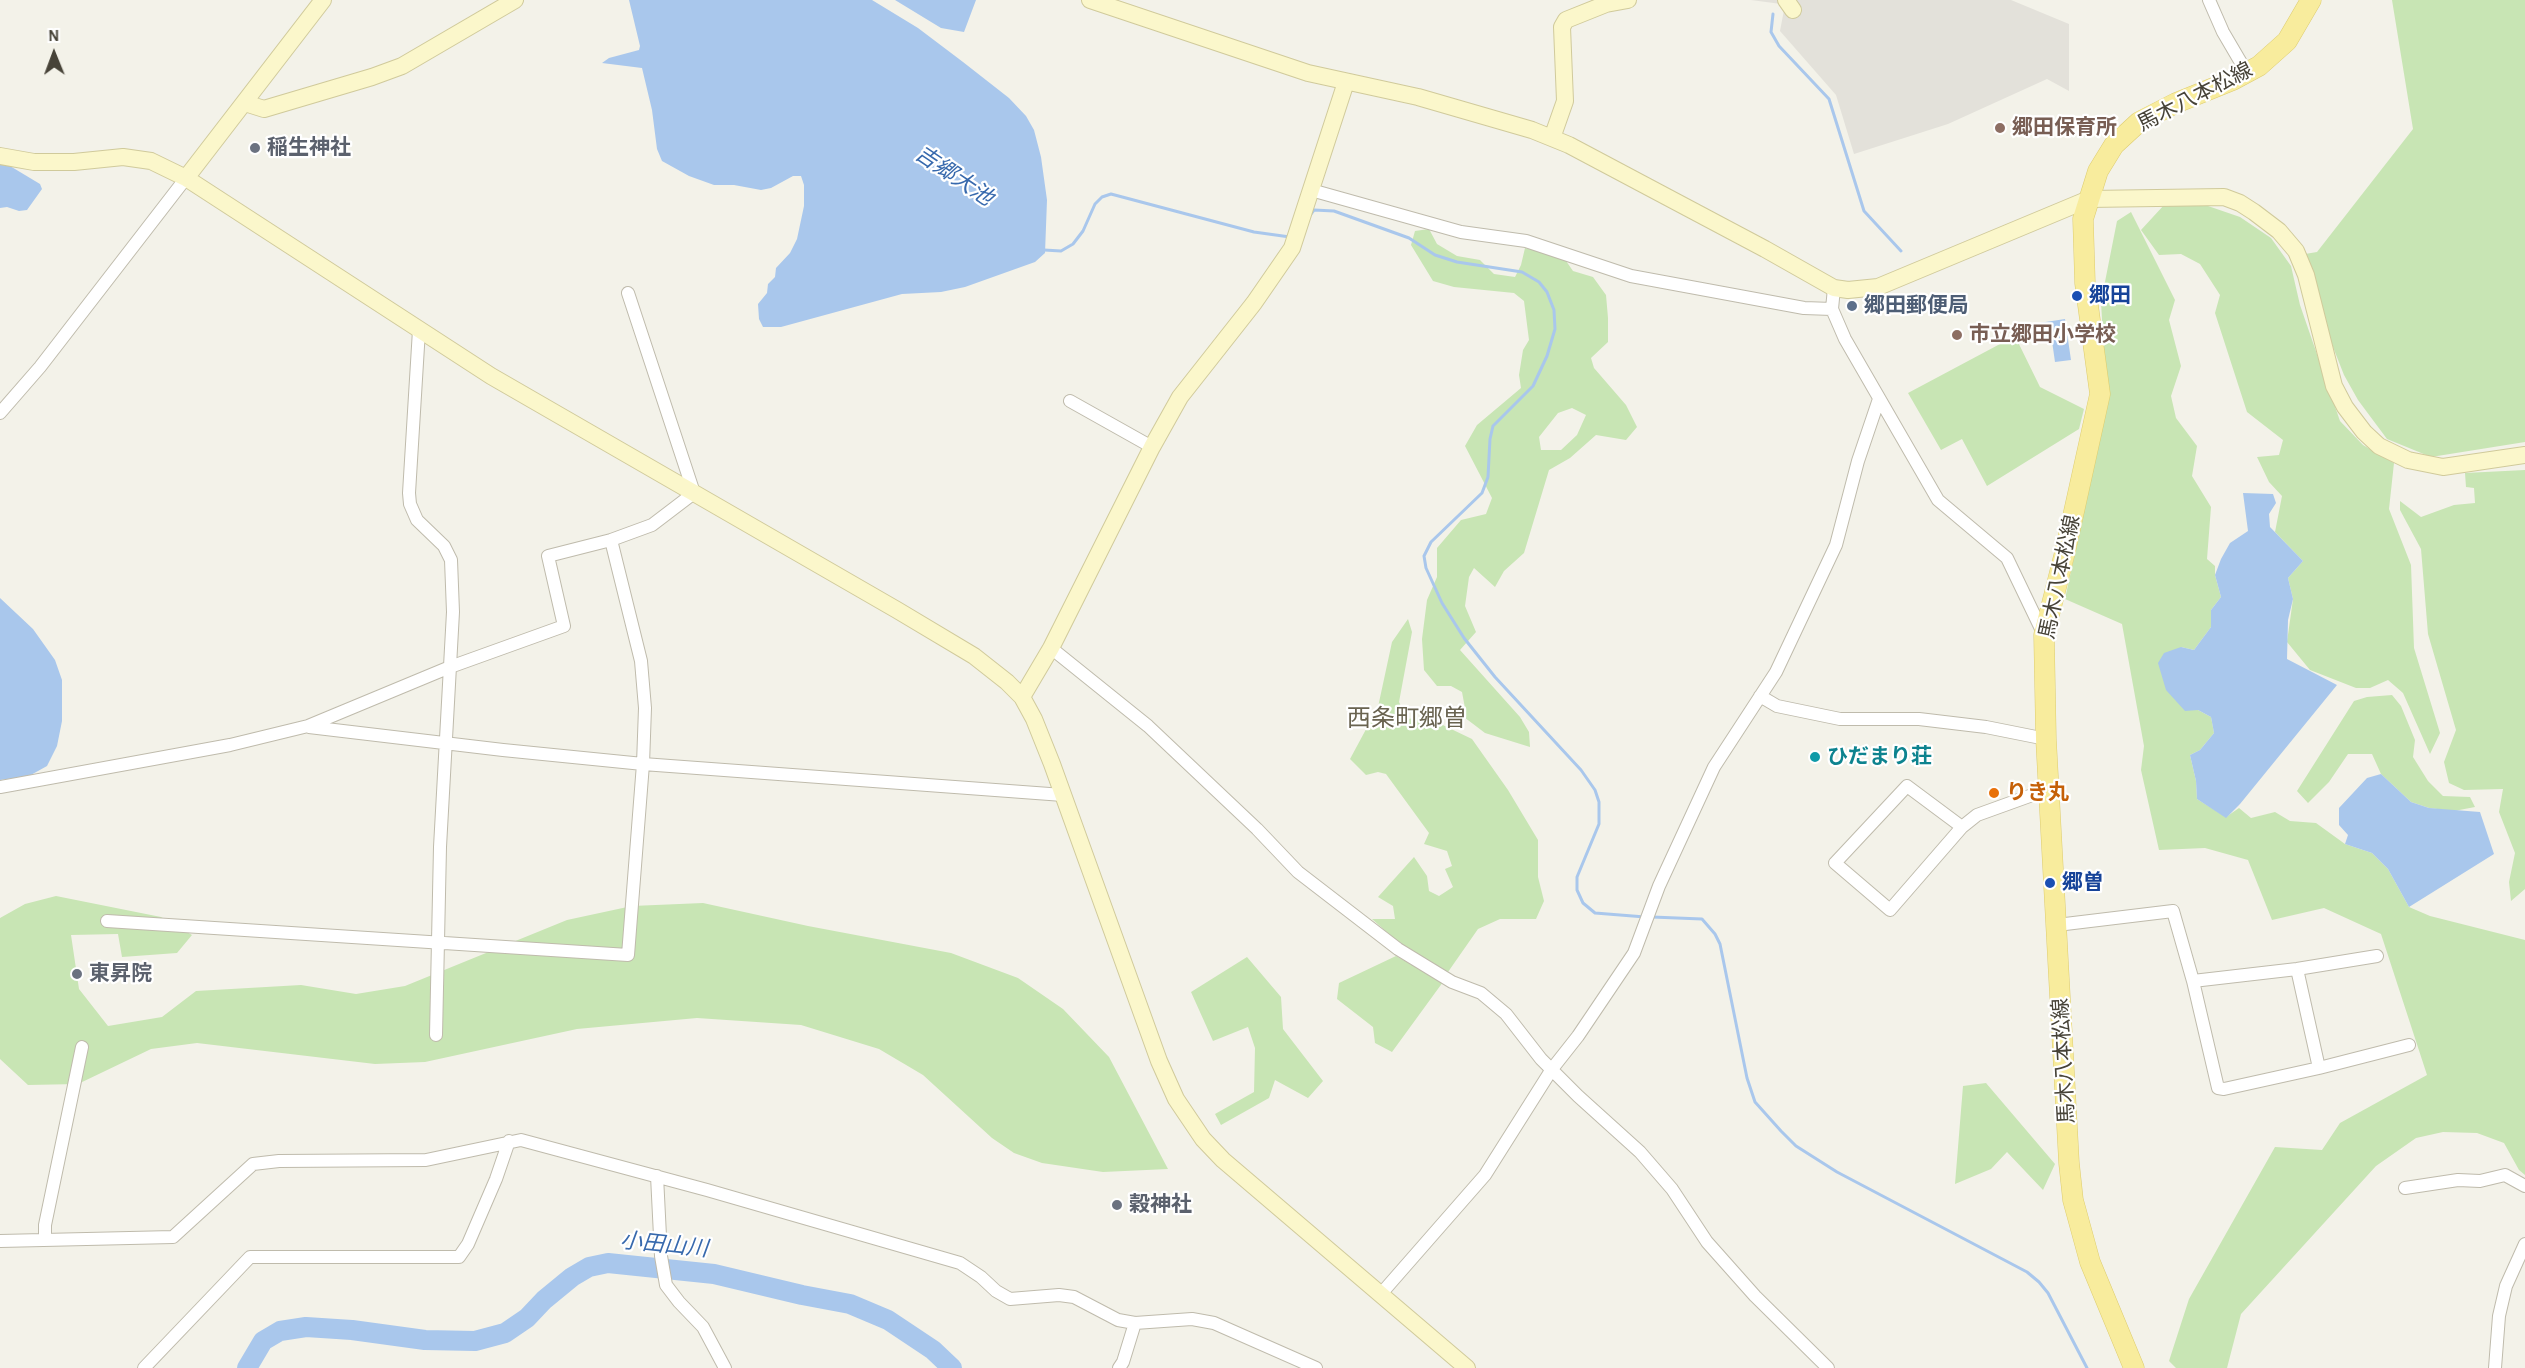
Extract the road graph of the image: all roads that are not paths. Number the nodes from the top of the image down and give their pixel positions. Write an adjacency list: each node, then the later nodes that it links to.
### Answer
1 (322, 0): 9 (street)
2 (515, 0): 9 (street)
3 (1090, 0): 8 (street)
4 (1628, 0): 10 (street)
5 (2210, 0): 7 (street)
6 (2311, 0): 7 (main road, 馬木八本松線)
7 (2247, 73): 14 (main road, 馬木八本松線)
8 (1346, 82): 10 (street); 13 (street)
9 (245, 103): 12 (street)
10 (1552, 138): 15 (street)
11 (0, 156): 12 (street)
12 (186, 178): 18 (street); 21 (street)
13 (1311, 190): 17 (street); 22 (street)
14 (2089, 199): 15 (street); 23 (street); 26 (main road, 馬木八本松線)
15 (1834, 288): 17 (street)
16 (628, 293): 24 (street)
17 (1832, 309): 19 (street)
18 (419, 330): 24 (street); 28 (street)
19 (1879, 399): 26 (street); 29 (street)
20 (1070, 401): 22 (street)
21 (2, 405)
22 (1152, 447): 27 (street)
23 (2525, 455)
24 (694, 494): 25 (street); 30 (street)
25 (611, 540): 28 (street); 34 (street)
26 (2044, 634): 32 (main road, 馬木八本松線)
27 (1051, 648): 30 (street); 49 (street)
28 (450, 668): 31 (street); 33 (street)
29 (1760, 696): 32 (street); 49 (street)
30 (1022, 697): 37 (street)
31 (308, 726): 33 (street); 35 (street)
32 (2046, 739): 36 (main road, 馬木八本松線)
33 (446, 744): 34 (street); 41 (street)
34 (643, 764): 37 (street); 41 (street)
35 (0, 787)
36 (2049, 789): 38 (street); 40 (main road, 馬木八本松線)
37 (1063, 795): 57 (street)
38 (1962, 827): 38 (street)
39 (107, 921): 41 (street)
40 (2057, 926): 44 (street); 65 (main road, 馬木八本松線)
41 (437, 942): 45 (street)
42 (2377, 956): 43 (street)
43 (2297, 969): 44 (street); 48 (street)
44 (2193, 981): 48 (street)
45 (435, 1035)
46 (2409, 1045): 48 (street)
47 (82, 1047): 55 (street)
48 (2319, 1068)
49 (1552, 1069): 57 (street); 64 (street)
50 (509, 1141): 51 (street); 55 (street); 59 (street)
51 (657, 1176): 58 (street); 60 (street)
52 (2525, 1186): 53 (street)
53 (2405, 1188)
54 (0, 1240): 55 (street)
55 (45, 1240)
56 (2525, 1244): 66 (street)
57 (1380, 1294): 63 (street)
58 (1135, 1323): 61 (street); 62 (street)
59 (144, 1368)
60 (725, 1368)
61 (1119, 1368)
62 (1316, 1368)
63 (1467, 1368)
64 (1828, 1368)
65 (2134, 1368)
66 (2495, 1368)

